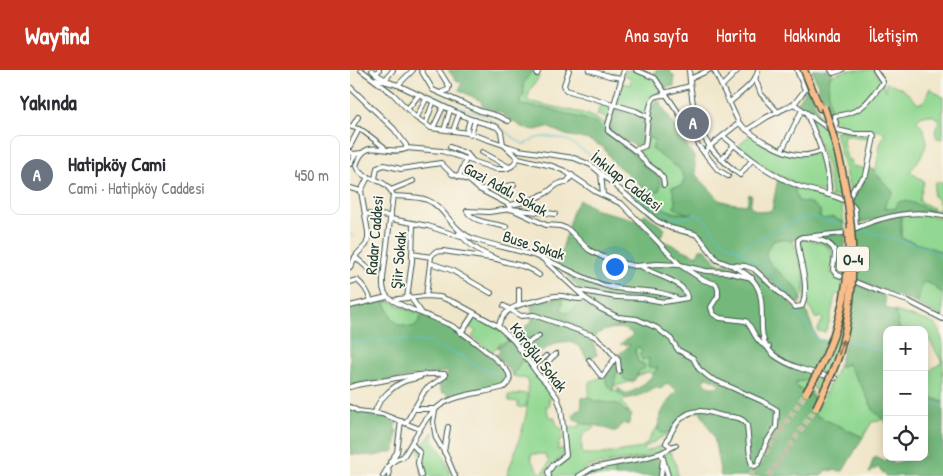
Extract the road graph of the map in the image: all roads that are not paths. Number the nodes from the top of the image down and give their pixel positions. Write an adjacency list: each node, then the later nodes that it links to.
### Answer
1 (361, 70): 23 (street, İnkılap Caddesi)
2 (372, 70): 23 (street)
3 (383, 70): 24 (street)
4 (393, 70): 24 (street)
5 (413, 70): 29 (street)
6 (421, 70): 33 (street)
7 (439, 70): 33 (street)
8 (569, 70): 40 (street)
9 (589, 70): 25 (street)
10 (624, 70): 25 (street)
11 (636, 70): 34 (street)
12 (689, 70): 27 (street)
13 (709, 70): 27 (street)
14 (714, 70): 31 (street)
15 (738, 70): 31 (street)
16 (797, 70): 39 (street)
17 (804, 70): 43 (highway, O-4)
18 (809, 70): 43 (highway, O-4)
19 (831, 70): 20 (street)
20 (842, 70)
21 (875, 70): 64 (street)
22 (758, 71): 26 (street)
23 (376, 74): 28 (street); 29 (street); 67 (street, İnkılap Caddesi)
24 (389, 74): 28 (street)
25 (622, 78): 40 (street)
26 (755, 78): 37 (street); 46 (street)
27 (690, 79): 30 (street)
28 (385, 80): 29 (street)
29 (398, 85): 35 (street)
30 (690, 86): 34 (street); 50 (street)
31 (722, 86): 37 (street)
32 (350, 87): 74 (street)
33 (440, 92): 54 (street)
34 (665, 94): 47 (street); 52 (street)
35 (418, 96): 36 (street); 41 (street)
36 (426, 100): 38 (street); 49 (street)
37 (730, 102): 56 (street)
38 (433, 103): 42 (street); 55 (street)
39 (794, 104): 45 (street); 46 (street)
40 (614, 105): 52 (street); 75 (street)
41 (410, 107)
42 (443, 107): 44 (street); 57 (street)
43 (822, 108): 164 (highway, O-4, bridge); 166 (highway, O-4, one-way to 43, bridge)
44 (450, 110): 48 (street); 59 (street)
45 (804, 111): 64 (street); 76 (street); 77 (street)
46 (778, 112): 63 (street)
47 (680, 113): 50 (street); 62 (street)
48 (459, 114): 53 (street); 60 (street)
49 (418, 115)
50 (696, 116): 62 (street)
51 (358, 117): 58 (street)
52 (648, 118): 75 (street)
53 (472, 120): 65 (street); 67 (street)
54 (508, 121)
55 (426, 122)
56 (739, 123): 63 (street); 66 (street)
57 (434, 126)
58 (351, 127): 61 (street)
59 (445, 127)
60 (454, 128)
61 (359, 129): 69 (street); 73 (street)
62 (701, 130): 71 (street)
63 (747, 130): 76 (street)
64 (834, 130): 106 (street)
65 (469, 131)
66 (723, 136): 71 (street); 72 (street)
67 (503, 144): 83 (street); 90 (street, İnkılap Caddesi)
68 (698, 145): 80 (street)
69 (350, 146)
70 (450, 146): 87 (street)
71 (710, 146): 80 (street); 85 (street)
72 (734, 146): 85 (street); 86 (street)
73 (386, 148): 74 (street); 81 (street)
74 (406, 148): 84 (street)
75 (634, 150): 97 (street)
76 (782, 150): 77 (street)
77 (821, 151): 105 (street)
78 (350, 152): 82 (street)
79 (482, 152): 89 (street)
80 (704, 152): 92 (street)
81 (362, 153): 82 (street); 93 (street, Radar Caddesi)
82 (356, 154): 88 (street)
83 (518, 158): 89 (street); 91 (street)
84 (466, 159): 87 (street); 94 (street)
85 (722, 159): 86 (street)
86 (752, 160): 105 (street)
87 (474, 162): 89 (street)
88 (350, 164)
89 (509, 168)
90 (601, 173): 103 (street); 125 (street, İnkılap Caddesi)
91 (572, 175): 103 (street); 107 (street)
92 (728, 176)
93 (368, 177): 95 (street, Radar Caddesi); 102 (street)
94 (459, 177): 95 (street, Gazi Adalı Sokak); 100 (street, Gazi Adalı Sokak)
95 (375, 179): 101 (street, Radar Caddesi)
96 (413, 181): 101 (street)
97 (664, 184)
98 (514, 185): 100 (street)
99 (350, 188): 102 (street)
100 (478, 189): 107 (street, Gazi Adalı Sokak)
101 (391, 190): 104 (street, Radar Caddesi)
102 (361, 191): 108 (street)
103 (603, 195): 124 (street)
104 (393, 196): 111 (street, Radar Caddesi); 114 (street, Buse Sokak)
105 (829, 196): 106 (street)
106 (848, 202): 115 (street)
107 (511, 207): 109 (street); 113 (street); 126 (street, Gazi Adalı Sokak)
108 (365, 214): 111 (street); 119 (street)
109 (555, 214)
110 (943, 216): 115 (street)
111 (391, 218): 112 (street); 136 (street, Radar Caddesi)
112 (413, 224): 116 (street); 118 (street, Şiir Sokak)
113 (506, 227)
114 (455, 228): 116 (street); 121 (street, Buse Sokak)
115 (856, 228): 117 (street)
116 (463, 237): 122 (street)
117 (802, 237): 125 (street, İnkılap Caddesi); 148 (street)
118 (412, 254): 120 (street); 137 (street, Şiir Sokak)
119 (355, 257): 127 (street); 128 (street)
120 (431, 257): 122 (street); 123 (street)
121 (542, 258): 133 (street); 139 (street, Buse Sokak)
122 (497, 259): 129 (street)
123 (430, 263): 134 (street); 135 (street)
124 (680, 265): 126 (street, Gazi Adalı Sokak); 130 (street, Gazi Adalı Sokak); 153 (street)
125 (730, 265): 130 (street)
126 (641, 266): 139 (street, Gazi Adalı Sokak)
127 (350, 267)
128 (370, 270)
129 (539, 276)
130 (752, 278): 153 (street)
131 (350, 282): 140 (street)
132 (519, 289): 142 (street)
133 (576, 289): 138 (street); 139 (street)
134 (491, 293)
135 (426, 296): 137 (street, Köroğlu Sokak); 147 (street, Köroğlu Sokak)
136 (387, 298): 140 (street); 141 (street, Radar Caddesi)
137 (409, 298): 141 (street, Köroğlu Sokak); 146 (street)
138 (585, 298): 142 (street); 176 (street)
139 (678, 300)
140 (371, 301): 143 (street)
141 (394, 301): 146 (street, Radar Caddesi)
142 (519, 304): 145 (street)
143 (350, 306)
144 (504, 306): 145 (street)
145 (510, 309): 149 (street); 156 (street)
146 (421, 312): 150 (street, Radar Caddesi)
147 (474, 314): 149 (street, Köroğlu Sokak); 150 (street)
148 (943, 319)
149 (498, 326): 152 (street, Köroğlu Sokak)
150 (461, 333): 168 (street, Radar Caddesi)
151 (539, 336): 152 (street)
152 (513, 339): 158 (street, Köroğlu Sokak)
153 (769, 347): 162 (street)
154 (556, 354): 161 (street)
155 (546, 356): 158 (street)
156 (616, 357): 157 (street); 159 (street)
157 (589, 360)
158 (533, 367): 161 (street, Köroğlu Sokak)
159 (619, 371)
160 (424, 376): 163 (street); 167 (street); 169 (street)
161 (546, 378): 183 (street, Köroğlu Sokak)
162 (835, 378)
163 (350, 387)
164 (806, 393)
165 (350, 407): 169 (street)
166 (816, 408)
167 (414, 409): 168 (street); 171 (street)
168 (436, 409): 173 (street); 175 (street)
169 (375, 413): 170 (street)
170 (401, 421): 171 (street); 178 (street)
171 (406, 423): 173 (street)
172 (448, 427): 175 (street)
173 (420, 429): 174 (street)
174 (412, 444): 178 (street); 181 (street)
175 (444, 452): 182 (street)
176 (661, 453): 177 (street); 184 (street)
177 (663, 458): 185 (street); 186 (street)
178 (388, 466): 179 (street); 180 (street)
179 (383, 476)
180 (389, 476)
181 (421, 476)
182 (455, 476)
183 (549, 476)
184 (578, 476)
185 (662, 476)
186 (668, 476)

